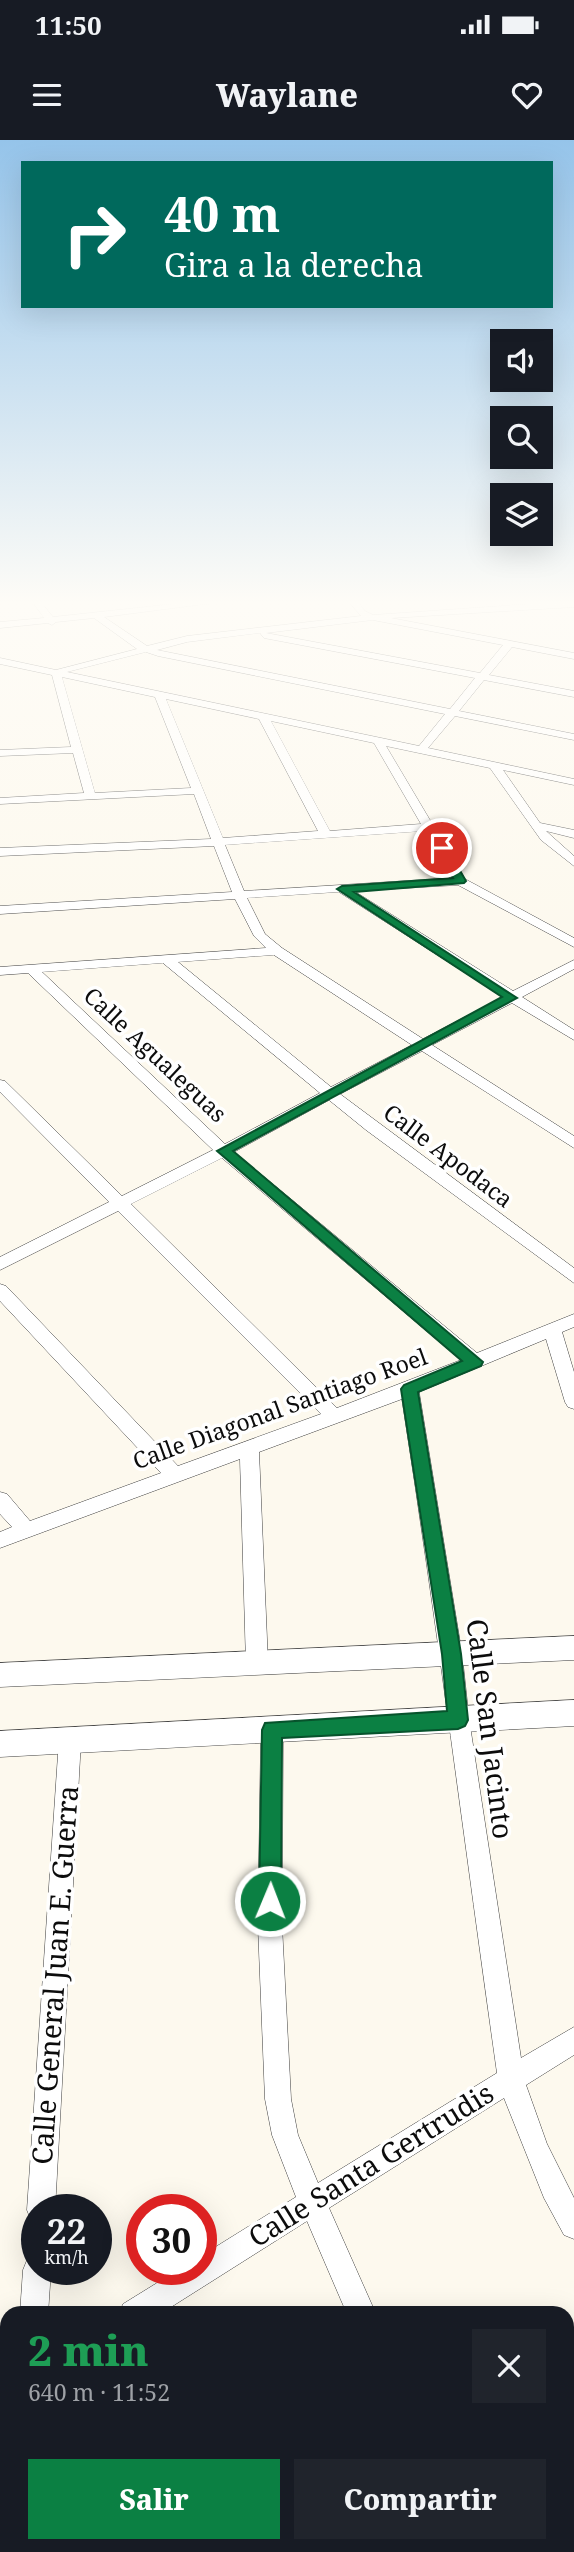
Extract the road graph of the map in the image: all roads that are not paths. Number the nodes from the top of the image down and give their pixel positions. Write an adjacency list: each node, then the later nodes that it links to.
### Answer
1 (450, 713): 10 (street)
2 (68, 714): 9 (street)
3 (166, 714): 14 (street)
4 (251, 714): 6 (street)
5 (453, 714): 7 (street)
6 (262, 716): 8 (street); 19 (street)
7 (574, 737)
8 (378, 741): 10 (street); 18 (street)
9 (78, 750): 11 (street); 15 (street)
10 (421, 750): 12 (street)
11 (0, 753)
12 (494, 765): 13 (street); 17 (street)
13 (574, 782)
14 (196, 791): 15 (street); 21 (street)
15 (91, 797): 16 (street)
16 (0, 801)
17 (536, 825): 20 (street); 23 (street)
18 (430, 827): 19 (street); 24 (street)
19 (325, 834): 21 (street)
20 (574, 834)
21 (216, 842): 22 (street); 26 (street)
22 (0, 852)
23 (574, 862)
24 (460, 881): 25 (street); 28 (street)
25 (342, 889): 26 (street); 34 (street)
26 (240, 896): 27 (street); 29 (street)
27 (0, 910)
28 (574, 943)
29 (277, 951): 30 (street); 36 (street)
30 (167, 960): 32 (street); 38 (street, Calle Apodaca)
31 (574, 964): 34 (street)
32 (31, 969): 33 (street); 40 (street, Calle Agualeguas)
33 (0, 971)
34 (511, 998): 35 (street); 36 (street)
35 (574, 1036)
36 (422, 1044): 38 (street); 39 (street)
37 (0, 1084): 41 (street)
38 (329, 1092): 40 (street); 43 (street, Calle Apodaca)
39 (574, 1143)
40 (223, 1151): 41 (street); 46 (street, Calle Agualeguas)
41 (118, 1204): 42 (street); 49 (street)
42 (0, 1264)
43 (574, 1277)
44 (0, 1290): 51 (street)
45 (566, 1325): 46 (street, Calle Diagonal Santiago Roel); 48 (street)
46 (475, 1362): 47 (street, Calle Diagonal Santiago Roel)
47 (409, 1389): 49 (street, Calle Diagonal Santiago Roel); 56 (street, Calle San Jacinto)
48 (574, 1402)
49 (333, 1415): 50 (street, Calle Diagonal Santiago Roel)
50 (249, 1447): 51 (street, Calle Diagonal Santiago Roel); 57 (street)
51 (174, 1474): 53 (street, Calle Diagonal Santiago Roel)
52 (0, 1500): 53 (street)
53 (26, 1530): 54 (street, Calle Diagonal Santiago Roel)
54 (0, 1539)
55 (574, 1648): 56 (street)
56 (452, 1654): 57 (street); 60 (street, Calle San Jacinto)
57 (257, 1663): 58 (street)
58 (0, 1675)
59 (574, 1713): 60 (street)
60 (458, 1720): 61 (street); 65 (street, Calle San Jacinto)
61 (272, 1730): 62 (street); 67 (street)
62 (70, 1740): 63 (street); 66 (street, Calle General Juan E. Guerra)
63 (0, 1744)
64 (574, 2040): 65 (street, Calle Santa Gertrudis)
65 (511, 2078): 67 (street, Calle Santa Gertrudis); 68 (street, Calle San Jacinto)
66 (42, 2194)
67 (314, 2203): 71 (street, Calle Santa Gertrudis); 72 (street)
68 (574, 2225)
69 (36, 2285): 70 (street)
70 (35, 2306)
71 (146, 2306)
72 (356, 2306)

